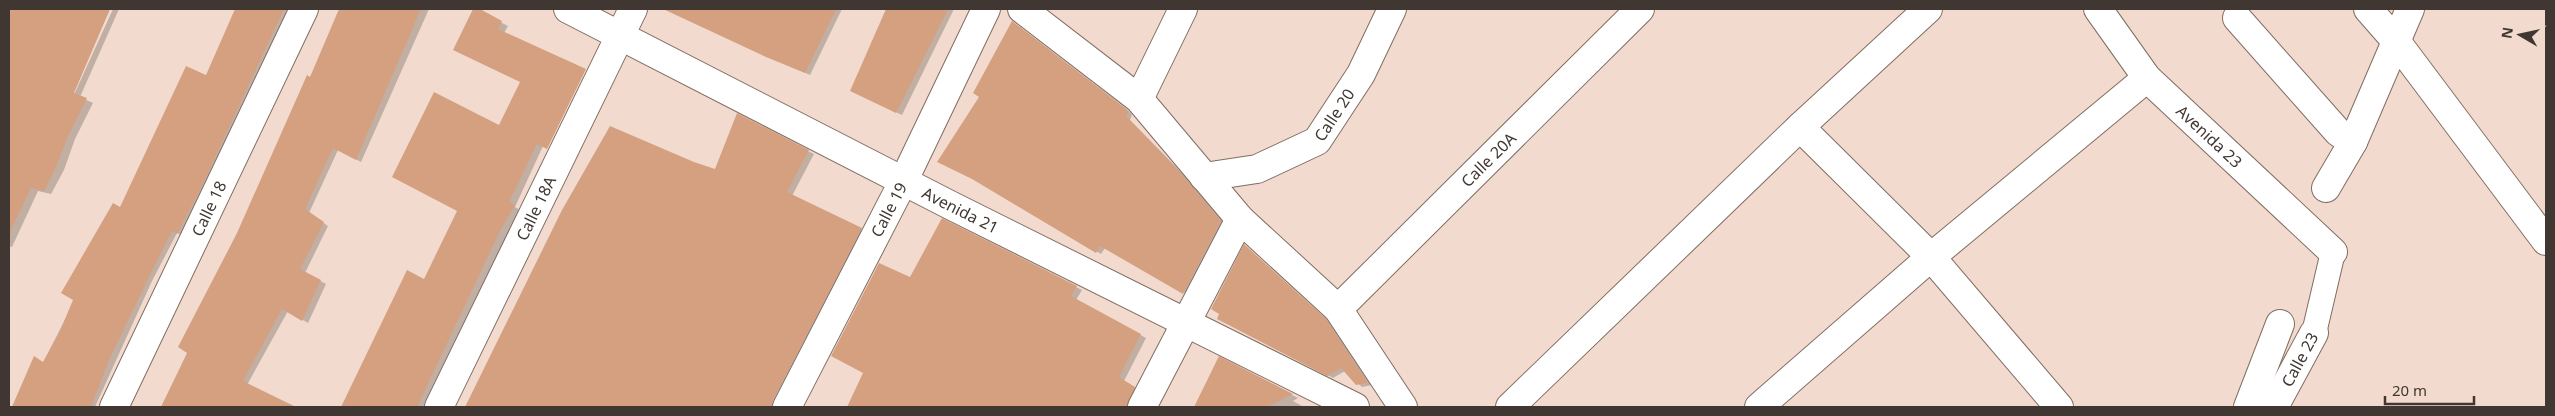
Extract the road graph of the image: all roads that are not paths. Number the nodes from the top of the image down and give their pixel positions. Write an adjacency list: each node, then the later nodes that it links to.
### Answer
1 (304, 9): 33 (street, Calle 18)
2 (568, 9): 14 (street, Avenida 21)
3 (633, 9): 14 (street, Calle 18A)
4 (986, 9): 21 (street, Calle 19)
5 (1022, 9): 17 (street)
6 (1183, 9): 17 (street)
7 (1392, 9): 20 (street, Calle 20)
8 (1640, 9): 27 (street, Calle 20A)
9 (1928, 9): 18 (street)
10 (2098, 9): 16 (street, Avenida 23)
11 (2368, 9): 15 (street)
12 (2410, 9): 15 (street)
13 (2237, 18): 19 (street)
14 (620, 35): 21 (street, Avenida 21); 34 (street, Calle 18A)
15 (2396, 41): 19 (street); 24 (street)
16 (2147, 78): 25 (street, Avenida 23); 26 (street)
17 (1139, 99): 20 (street)
18 (1800, 127): 26 (street); 39 (street)
19 (2353, 142): 22 (street)
20 (1204, 176): 23 (street)
21 (904, 180): 28 (street, Avenida 21); 35 (street, Calle 19)
22 (2326, 188)
23 (1240, 219): 27 (street); 28 (street)
24 (2546, 241)
25 (2333, 252): 30 (street, Calle 23)
26 (1931, 257): 31 (street); 40 (street)
27 (1338, 309): 38 (street)
28 (1186, 324): 36 (street); 37 (street, Avenida 21)
29 (2280, 324): 41 (street)
30 (2314, 333): 32 (street, Calle 23)
31 (2050, 404)
32 (2278, 406)
33 (114, 407)
34 (441, 407)
35 (787, 407)
36 (1142, 407)
37 (1355, 407)
38 (1403, 407)
39 (1510, 407)
40 (1759, 407)
41 (2248, 407)

